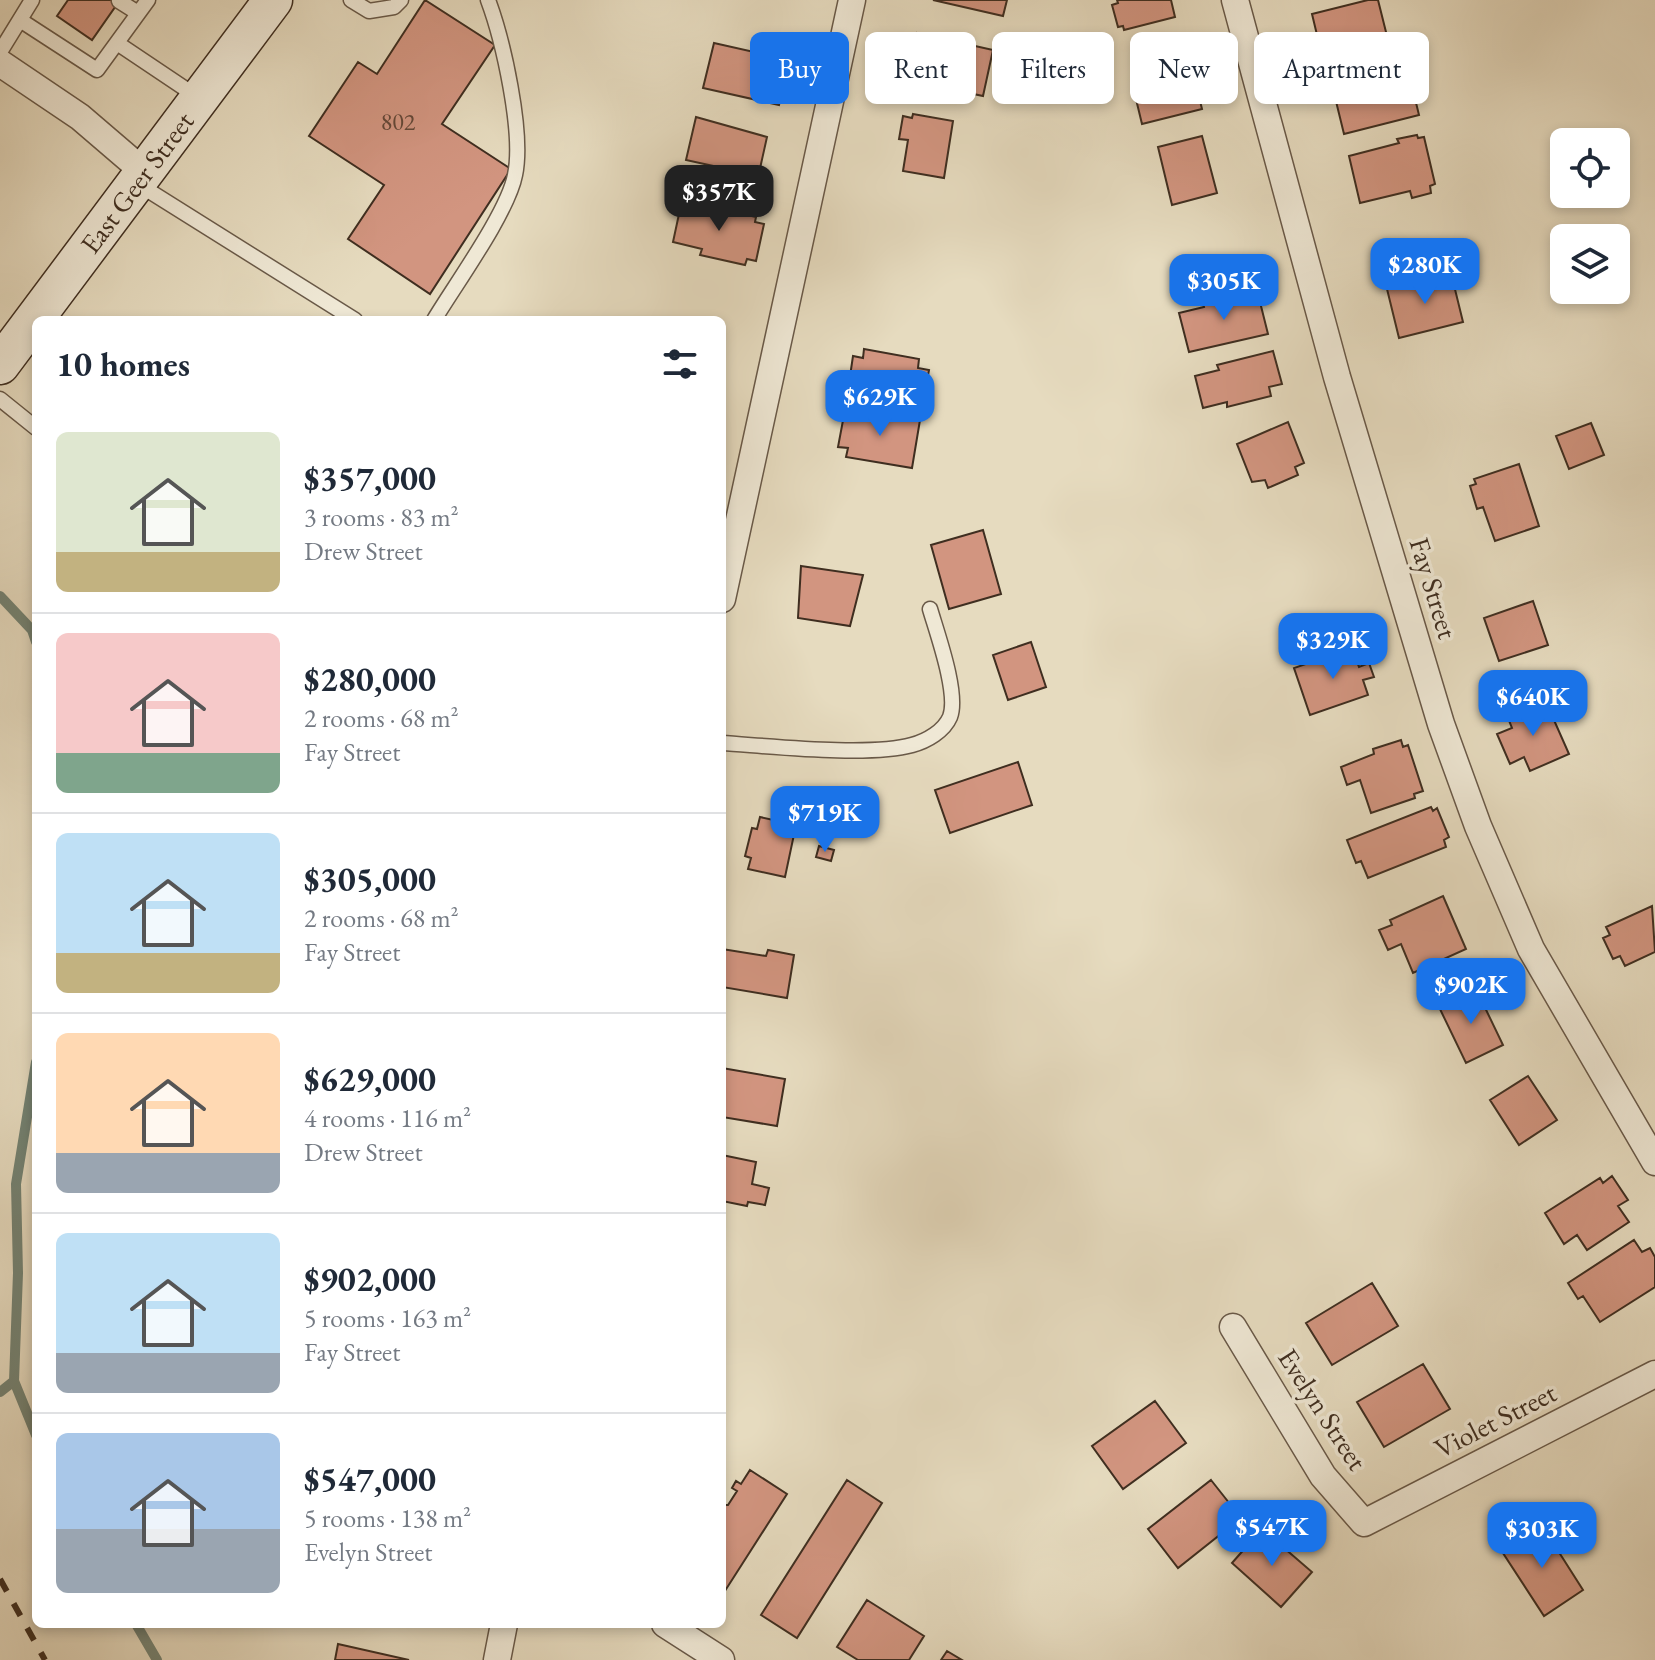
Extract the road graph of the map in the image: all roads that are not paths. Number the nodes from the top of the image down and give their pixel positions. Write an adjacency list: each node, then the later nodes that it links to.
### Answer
1 (32, 0): 11 (lane)
2 (148, 0): 10 (lane)
3 (273, 0): 15 (main road, East Geer Street)
4 (351, 0): 5 (lane)
5 (401, 0)
6 (488, 0): 19 (lane)
7 (852, 0): 24 (street)
8 (1235, 0): 27 (street, Fay Street)
9 (119, 1): 10 (lane)
10 (138, 13): 12 (lane)
11 (20, 20): 12 (lane); 13 (lane)
12 (117, 43): 15 (lane)
13 (0, 52)
14 (0, 63): 16 (street)
15 (199, 98): 16 (main road, East Geer Street)
16 (139, 176): 17 (main road, East Geer Street); 18 (lane)
17 (36, 316)
18 (349, 316)
19 (436, 316)
20 (32, 321): 21 (main road, East Geer Street)
21 (0, 365)
22 (0, 399): 23 (lane)
23 (32, 423)
24 (726, 581)
25 (930, 609): 26 (lane)
26 (726, 743)
27 (1655, 1162)
28 (1233, 1327): 30 (street, Evelyn Street)
29 (1655, 1374): 30 (street, Violet Street)
30 (1364, 1523)
31 (503, 1628): 33 (street)
32 (671, 1628): 34 (street)
33 (497, 1660)
34 (721, 1660)

